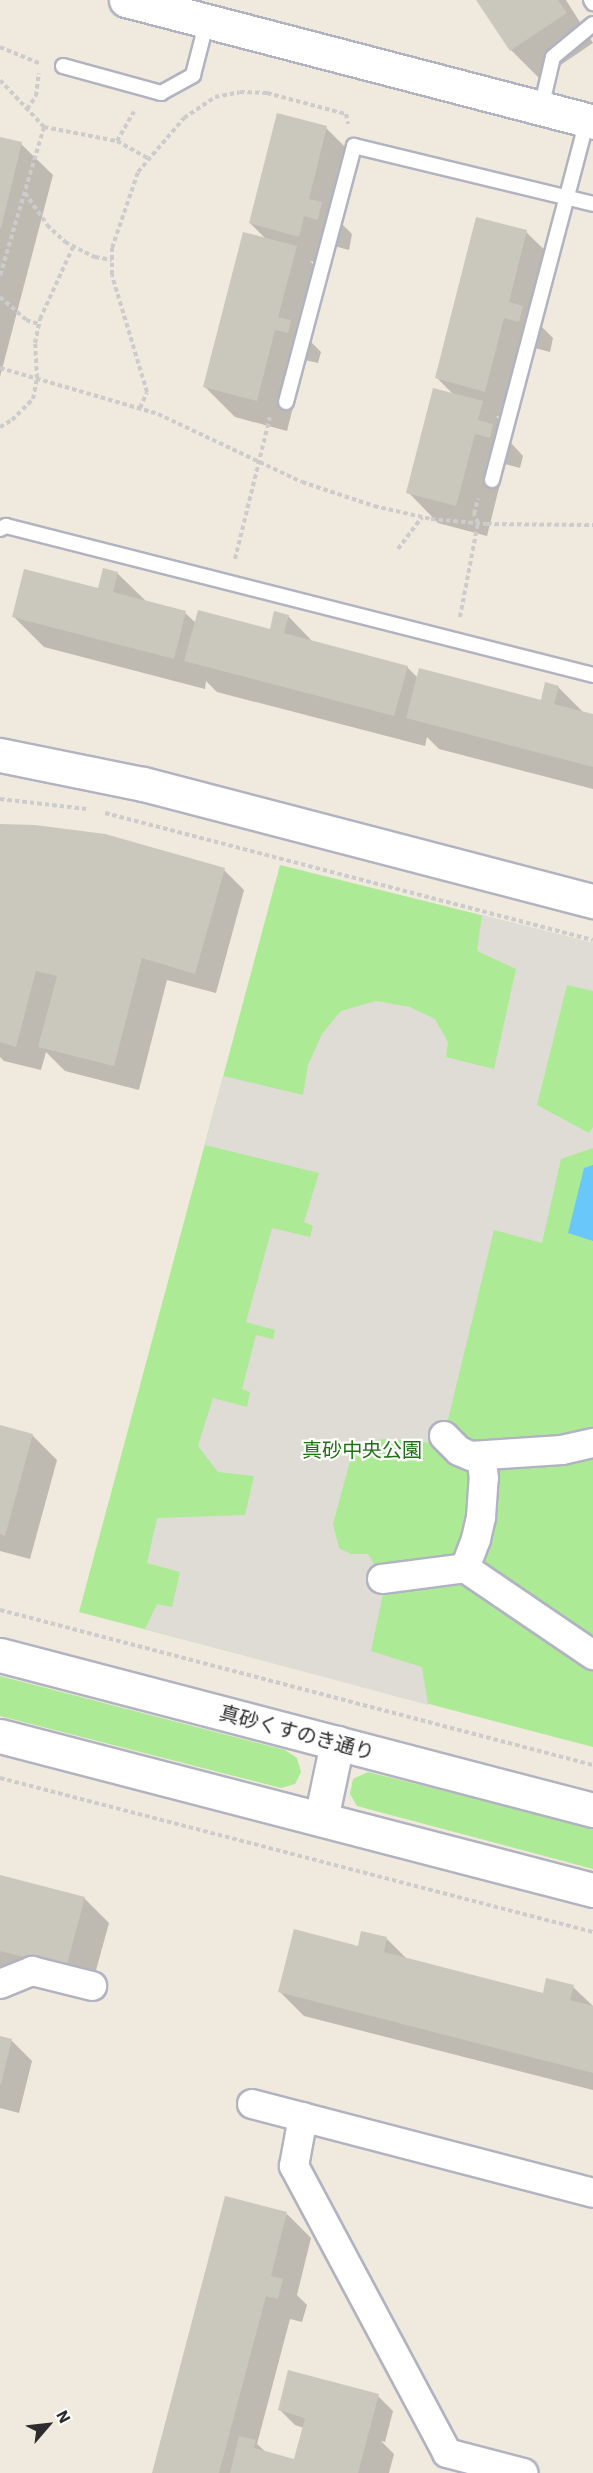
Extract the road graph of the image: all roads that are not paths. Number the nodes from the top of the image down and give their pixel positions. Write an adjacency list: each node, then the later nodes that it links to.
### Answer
1 (126, 0): 2 (street)
2 (207, 21): 4 (lane); 5 (street)
3 (593, 24): 5 (lane)
4 (63, 66)
5 (541, 108): 6 (street)
6 (590, 121): 7 (lane)
7 (567, 197): 8 (lane); 9 (lane); 10 (lane)
8 (593, 204)
9 (286, 402)
10 (492, 480)
11 (0, 529): 12 (lane)
12 (593, 675)
13 (0, 755): 14 (street)
14 (593, 901)
15 (444, 1436): 17 (street)
16 (593, 1443): 17 (street)
17 (481, 1456): 18 (street)
18 (465, 1568): 19 (street); 20 (street)
19 (382, 1579)
20 (593, 1654)
21 (0, 1655): 23 (street, 真砂くすのき通り)
22 (0, 1736): 25 (street)
23 (337, 1743): 24 (street, 真砂くすのき通り); 25 (street)
24 (593, 1810)
25 (321, 1819): 26 (street)
26 (593, 1890)
27 (0, 1984): 28 (street)
28 (92, 1986)
29 (252, 2104): 30 (street)
30 (303, 2117): 31 (street); 32 (street)
31 (593, 2193)
32 (523, 2473)

